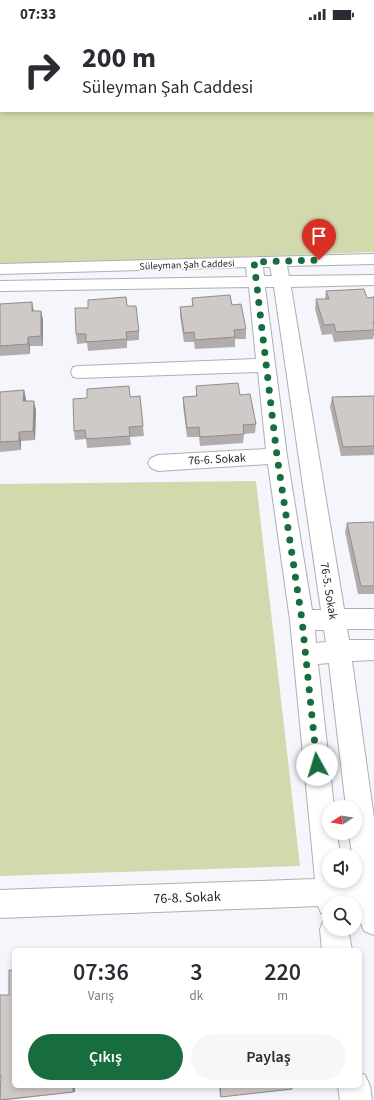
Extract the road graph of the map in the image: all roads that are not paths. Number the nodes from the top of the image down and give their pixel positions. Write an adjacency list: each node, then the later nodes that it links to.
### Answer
1 (374, 259): 4 (street, Süleyman Şah Caddesi)
2 (0, 269): 3 (street, Süleyman Şah Caddesi)
3 (256, 272): 4 (street, Süleyman Şah Caddesi); 6 (street, Süleyman Şah Caddesi); 7 (street)
4 (280, 272): 5 (street, Süleyman Şah Caddesi); 13 (street, 76-5. Sokak)
5 (374, 280)
6 (0, 286)
7 (267, 365): 8 (street); 9 (street)
8 (80, 372)
9 (277, 456): 10 (street, 76-6. Sokak); 12 (street)
10 (158, 463)
11 (374, 619): 13 (street)
12 (302, 620): 13 (street); 16 (street)
13 (334, 620): 15 (street, 76-5. Sokak)
14 (374, 650): 15 (street)
15 (339, 651): 16 (street); 17 (street, 76-5. Sokak)
16 (306, 655): 18 (street)
17 (372, 893): 19 (street, 76-8. Sokak); 22 (street, 76-5. Sokak)
18 (331, 896)
19 (341, 896)
20 (322, 897): 21 (street, 76-8. Sokak)
21 (0, 904)
22 (374, 921)
23 (335, 936): 24 (street)
24 (337, 948)
25 (354, 1088): 26 (street)
26 (356, 1100)

